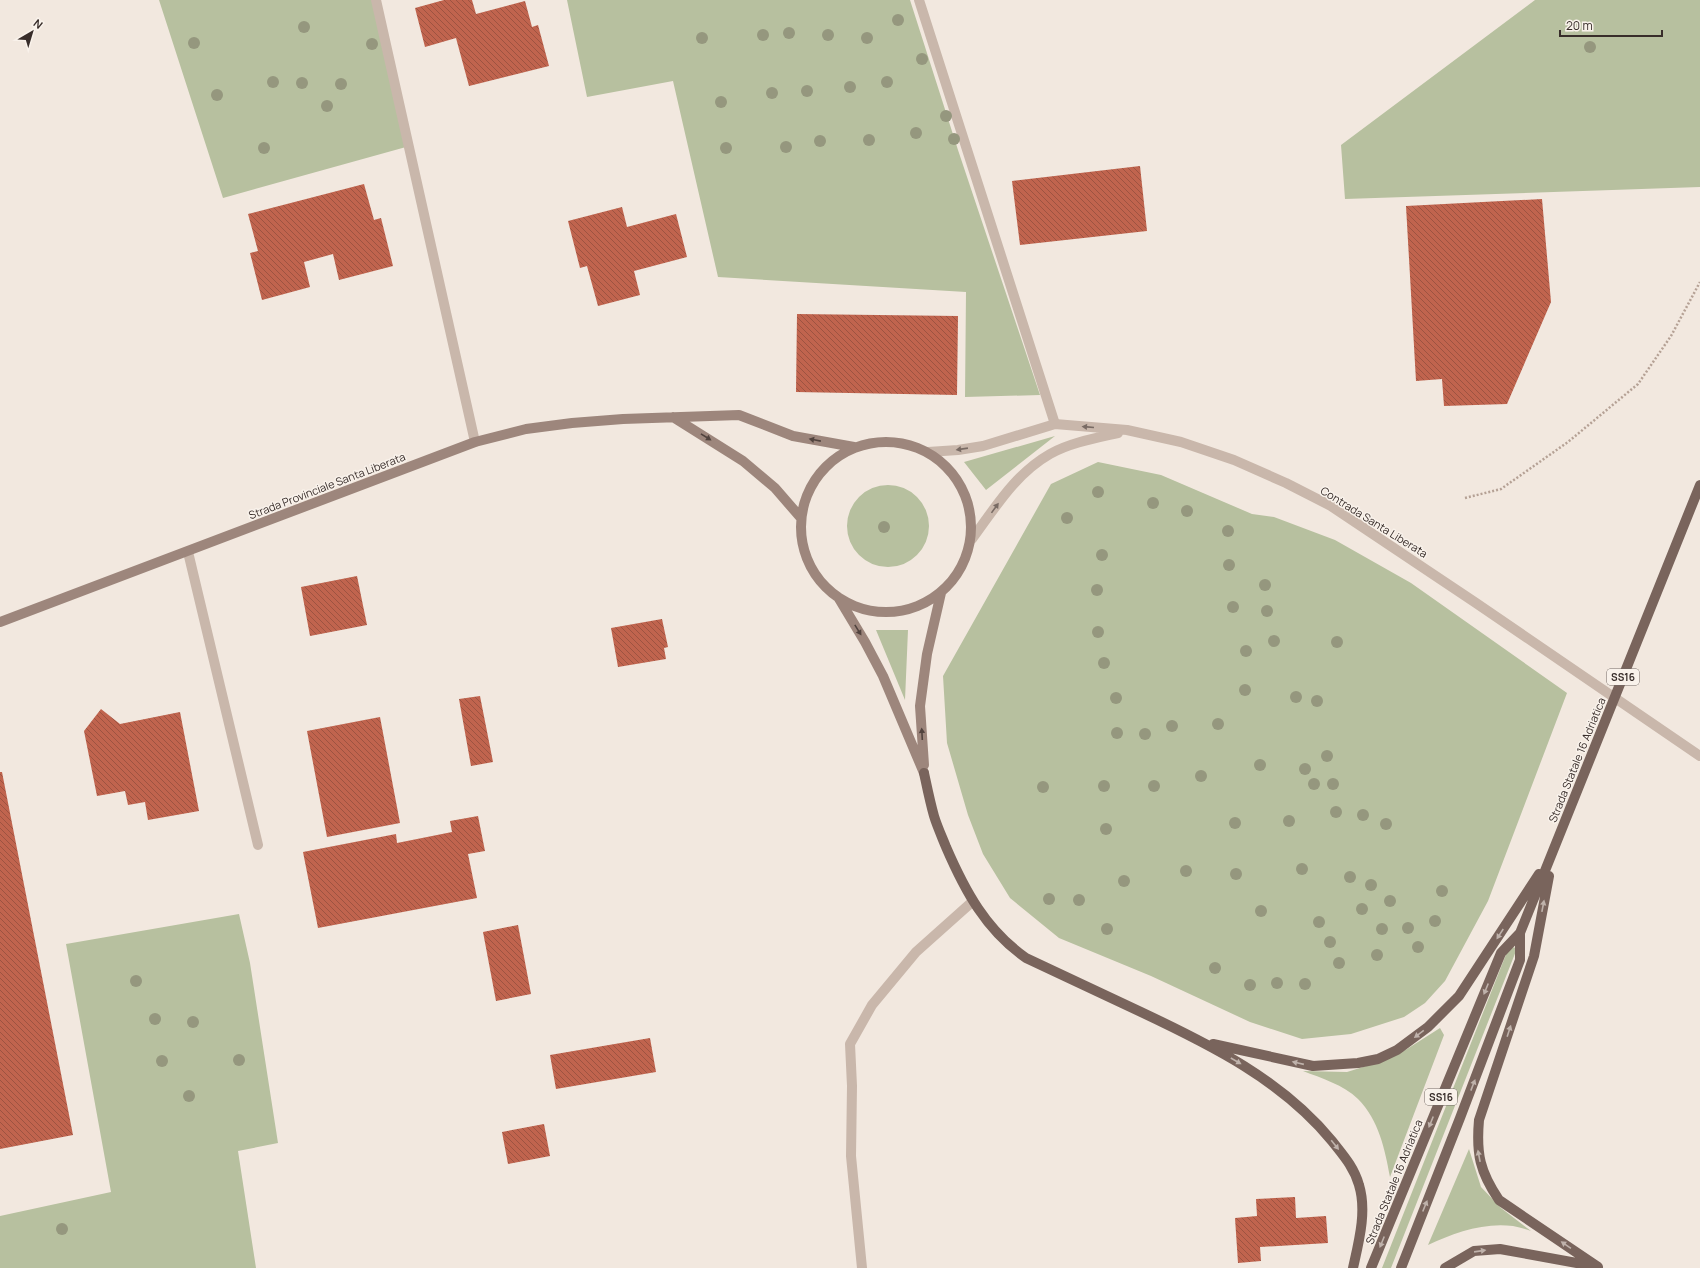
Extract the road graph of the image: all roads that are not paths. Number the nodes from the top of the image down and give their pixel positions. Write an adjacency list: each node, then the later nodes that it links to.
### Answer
1 (376, 0): 6 (street)
2 (919, 0): 4 (street)
3 (673, 417): 6 (main road, Strada Provinciale Santa Liberata); 7 (main road, Strada Provinciale Santa Liberata, one-way to 3); 10 (main road, one-way to 10)
4 (1056, 424): 5 (street, Contrada Santa Liberata, one-way to 4); 8 (street, one-way to 8)
5 (1127, 430): 11 (street, one-way to 5); 16 (street, Contrada Santa Liberata)
6 (475, 442): 12 (main road, Strada Provinciale Santa Liberata)
7 (854, 447): 8 (main road); 10 (main road)
8 (928, 452): 11 (main road)
9 (1700, 485): 19 (main road, Strada Statale 16 Adriatica / SS16)
10 (801, 518): 14 (main road)
11 (972, 539): 13 (main road)
12 (188, 552): 15 (main road, Strada Provinciale Santa Liberata); 18 (street)
13 (941, 593): 14 (main road); 17 (main road, one-way to 13)
14 (838, 597): 17 (main road, one-way to 17)
15 (0, 622)
16 (1700, 756)
17 (924, 773): 20 (main road)
18 (258, 845)
19 (1553, 854): 21 (main road, Strada Statale 16 Adriatica / SS16); 22 (main road, one-way to 22); 28 (main road, one-way to 19)
20 (972, 902): 22 (main road); 23 (street)
21 (1520, 933): 25 (main road, Strada Statale 16 Adriatica / SS16, one-way to 25); 26 (main road, Strada Statale 16 Adriatica / SS16, one-way to 21)
22 (1203, 1041): 24 (main road, one-way to 24)
23 (862, 1268)
24 (1353, 1268)
25 (1371, 1268)
26 (1401, 1268)
27 (1445, 1268): 28 (main road, one-way to 28)
28 (1599, 1268)

